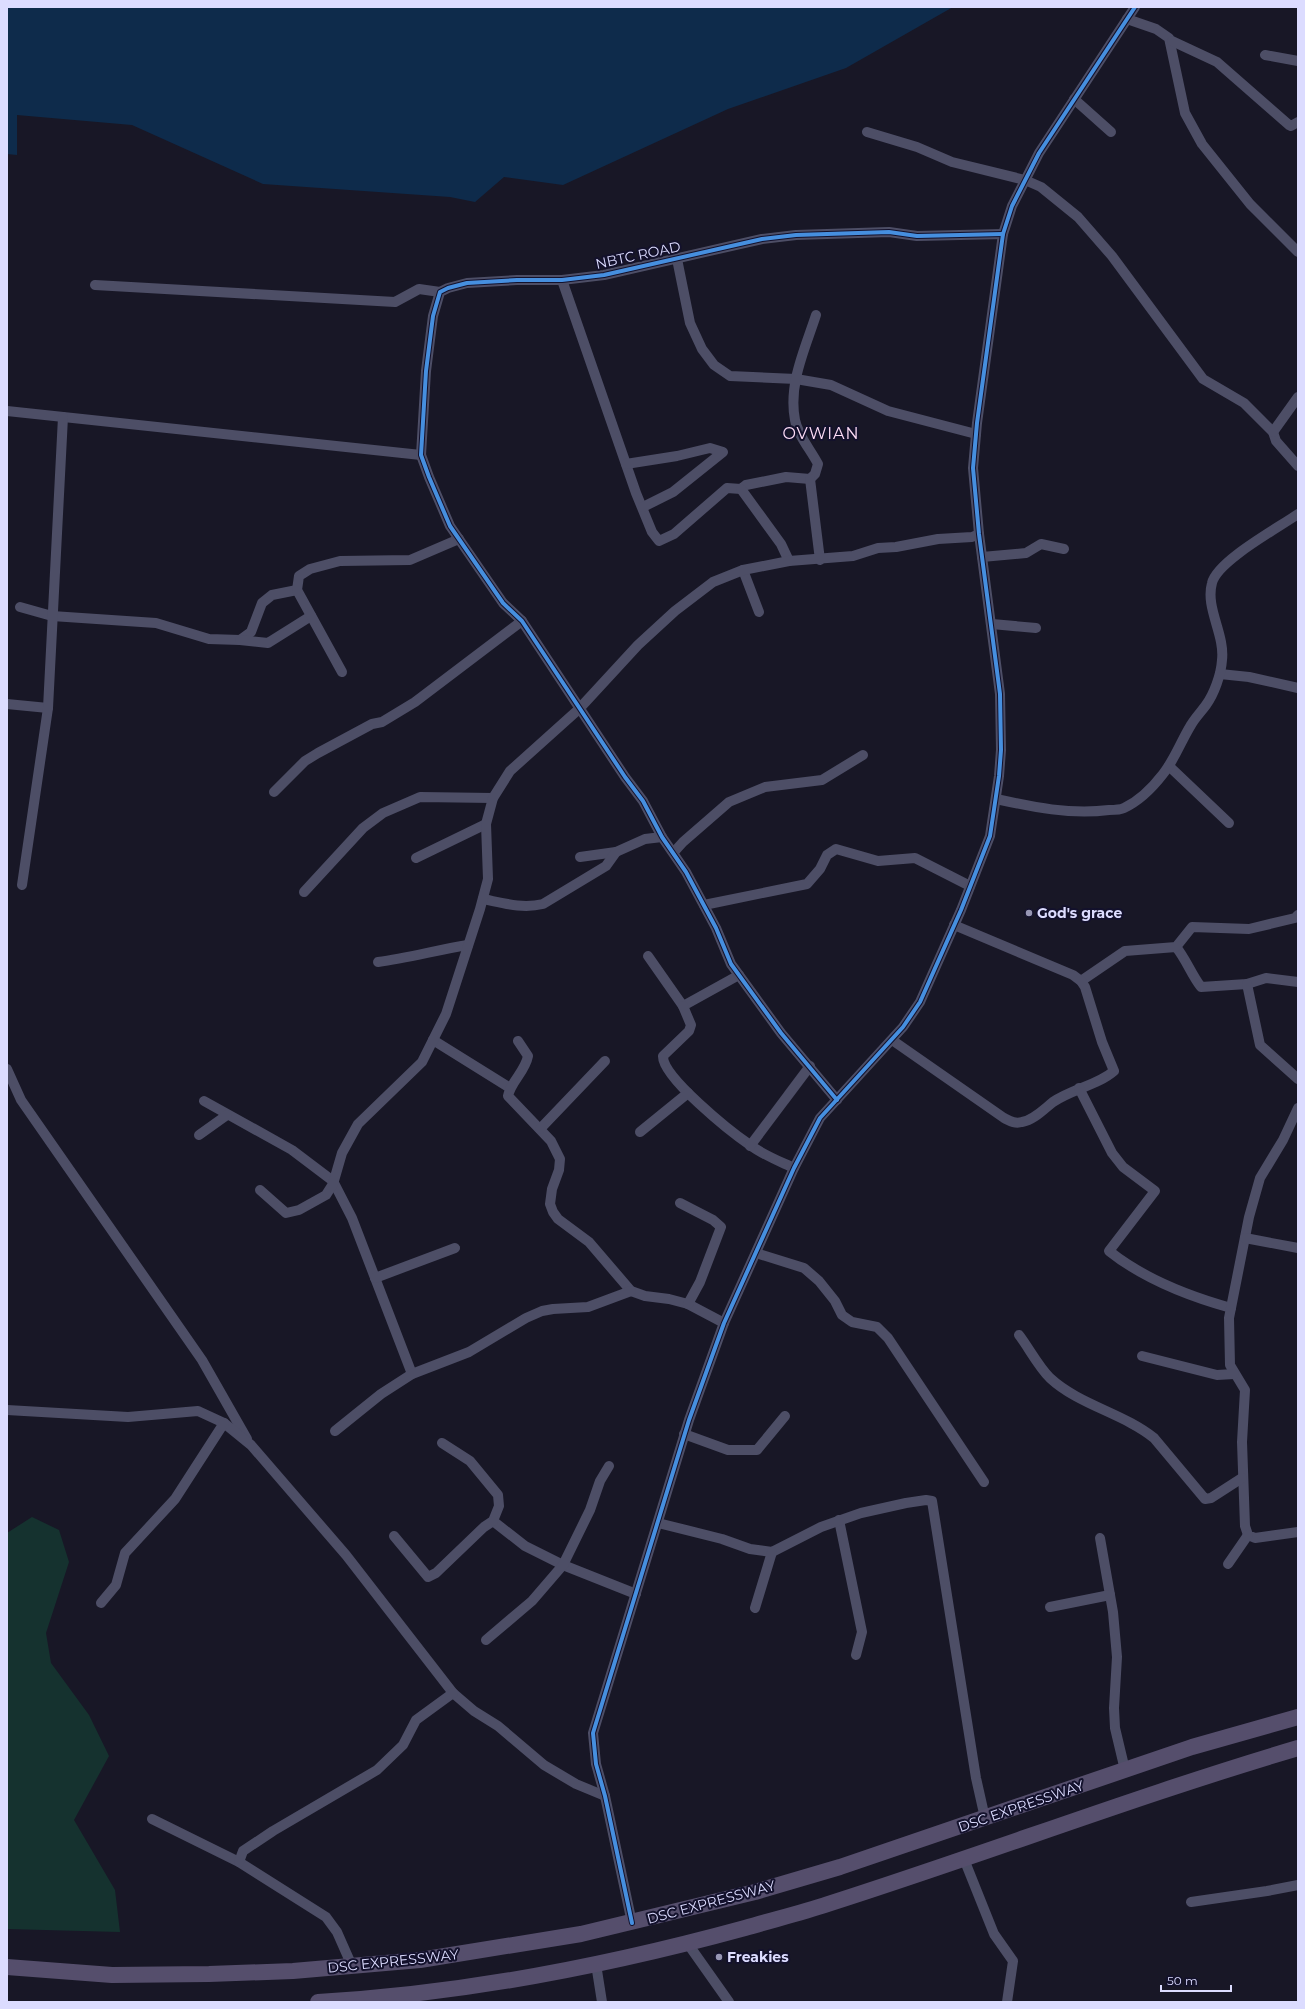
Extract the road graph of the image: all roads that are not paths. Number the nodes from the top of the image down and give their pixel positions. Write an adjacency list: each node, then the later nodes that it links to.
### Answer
1 (1135, 7): 2 (street)
2 (1127, 19): 3 (street); 6 (street)
3 (1172, 41): 7 (street); 12 (street)
4 (1264, 55): 5 (street)
5 (1298, 61)
6 (1074, 99): 9 (street); 10 (street)
7 (1298, 122)
8 (867, 132): 10 (street)
9 (1111, 132)
10 (1025, 180): 11 (street); 22 (street)
11 (1003, 234): 13 (street, NBTC ROAD); 23 (street)
12 (1298, 252)
13 (677, 259): 14 (street, NBTC ROAD); 18 (street)
14 (562, 280): 16 (street, NBTC ROAD); 25 (street)
15 (95, 285): 16 (street)
16 (440, 292): 24 (street)
17 (816, 315): 18 (street)
18 (796, 379): 23 (street); 27 (street)
19 (1298, 397): 22 (street)
20 (7, 411): 21 (street)
21 (63, 417): 24 (street); 41 (street)
22 (1273, 432): 26 (street)
23 (976, 434): 31 (street)
24 (421, 455): 32 (street)
25 (626, 464): 29 (street); 29 (street)
26 (1298, 466)
27 (810, 479): 28 (street); 35 (street)
28 (741, 489): 29 (street); 36 (street)
29 (643, 507)
30 (1296, 519): 48 (street)
31 (979, 534): 34 (street); 35 (street)
32 (459, 539): 38 (street); 43 (street)
33 (1064, 549): 34 (street)
34 (982, 557): 44 (street)
35 (820, 560): 36 (street)
36 (789, 561): 37 (street)
37 (743, 570): 40 (street); 52 (street)
38 (297, 590): 42 (street); 46 (street)
39 (20, 607): 41 (street)
40 (759, 612)
41 (52, 616): 46 (street); 51 (street)
42 (311, 616): 46 (street); 47 (street)
43 (522, 621): 52 (street); 55 (street)
44 (992, 624): 45 (street); 57 (street)
45 (1036, 628)
46 (240, 640)
47 (342, 672)
48 (1220, 674): 49 (street); 54 (street)
49 (1298, 688)
50 (7, 704): 51 (street)
51 (48, 708): 65 (street)
52 (579, 709): 56 (street); 60 (street)
53 (863, 755): 62 (street)
54 (1169, 766): 57 (street); 58 (street)
55 (274, 792)
56 (494, 798): 59 (street); 67 (street)
57 (996, 799): 66 (street)
58 (1229, 823)
59 (486, 824): 64 (street); 68 (street)
60 (662, 837): 61 (street); 62 (street)
61 (616, 852): 63 (street); 68 (street)
62 (674, 852): 69 (street)
63 (580, 857)
64 (416, 858)
65 (22, 885)
66 (970, 886): 69 (street); 71 (street)
67 (304, 892)
68 (483, 899): 72 (street)
69 (704, 905): 76 (street)
70 (1297, 918): 73 (street)
71 (954, 925): 77 (street); 82 (street)
72 (468, 945): 75 (street); 81 (street)
73 (1176, 947): 77 (street); 79 (street)
74 (648, 956): 80 (street)
75 (378, 962)
76 (739, 975): 80 (street); 85 (street)
77 (1081, 980): 89 (street)
78 (1298, 982): 79 (street)
79 (1247, 984): 87 (street)
80 (683, 1006): 90 (street)
81 (433, 1040): 88 (street); 100 (street)
82 (892, 1040): 89 (street); 92 (street)
83 (518, 1041): 88 (street)
84 (605, 1061): 95 (street)
85 (810, 1066): 92 (street); 98 (street)
86 (7, 1069): 122 (street)
87 (1298, 1079)
88 (510, 1088): 95 (street)
89 (1079, 1088): 110 (street)
90 (688, 1093): 96 (street); 98 (street)
91 (204, 1100): 94 (street)
92 (837, 1100): 99 (street)
93 (1298, 1108): 103 (street)
94 (227, 1115): 97 (street); 100 (street)
95 (540, 1129): 108 (street)
96 (640, 1132)
97 (199, 1135)
98 (750, 1146): 99 (street)
99 (794, 1168): 106 (street)
100 (333, 1181): 101 (street); 107 (street)
101 (260, 1190)
102 (680, 1203): 109 (street)
103 (1245, 1238): 105 (street); 110 (street)
104 (455, 1248): 107 (street)
105 (1298, 1248)
106 (756, 1253): 111 (street); 125 (street)
107 (375, 1278): 114 (street)
108 (631, 1291): 109 (street); 114 (street)
109 (688, 1304): 111 (street)
110 (1231, 1308): 115 (street)
111 (724, 1323): 120 (street)
112 (1019, 1335): 124 (street)
113 (1142, 1356): 115 (street)
114 (412, 1374): 119 (street)
115 (1234, 1374): 124 (street)
116 (7, 1410): 118 (street)
117 (785, 1416): 120 (street)
118 (224, 1424): 122 (street); 138 (street)
119 (335, 1432)
120 (684, 1434): 128 (street)
121 (442, 1443): 127 (street)
122 (251, 1445): 143 (street)
123 (609, 1466): 135 (street)
124 (1242, 1478): 130 (street)
125 (984, 1482)
126 (839, 1520): 133 (street); 142 (street); 149 (street)
127 (493, 1521): 131 (street); 135 (street)
128 (658, 1523): 133 (street); 136 (street)
129 (1298, 1532): 130 (street)
130 (1248, 1535): 134 (street)
131 (394, 1536)
132 (1100, 1538): 137 (street)
133 (772, 1552): 140 (street)
134 (1228, 1564)
135 (563, 1565): 136 (street); 141 (street)
136 (636, 1594): 147 (street)
137 (1110, 1595): 139 (street); 146 (street)
138 (101, 1603)
139 (1050, 1607)
140 (755, 1608)
141 (486, 1640)
142 (856, 1656)
143 (453, 1693): 147 (street); 151 (street)
144 (1298, 1717): 146 (main road, DSC EXPRESSWAY)
145 (1298, 1748): 150 (main road)
146 (1126, 1770): 149 (main road, DSC EXPRESSWAY)
147 (605, 1796): 154 (street)
148 (152, 1818): 151 (street)
149 (985, 1818): 154 (main road, DSC EXPRESSWAY)
150 (964, 1859): 155 (main road); 162 (street)
151 (238, 1862): 157 (street)
152 (1298, 1885): 153 (street)
153 (1191, 1902)
154 (632, 1923): 157 (main road, DSC EXPRESSWAY)
155 (688, 1944): 156 (main road); 161 (street)
156 (596, 1964): 159 (main road); 160 (street)
157 (352, 1966): 158 (main road, DSC EXPRESSWAY)
158 (7, 1967)
159 (318, 2002)
160 (602, 2002)
161 (729, 2002)
162 (1007, 2002)

